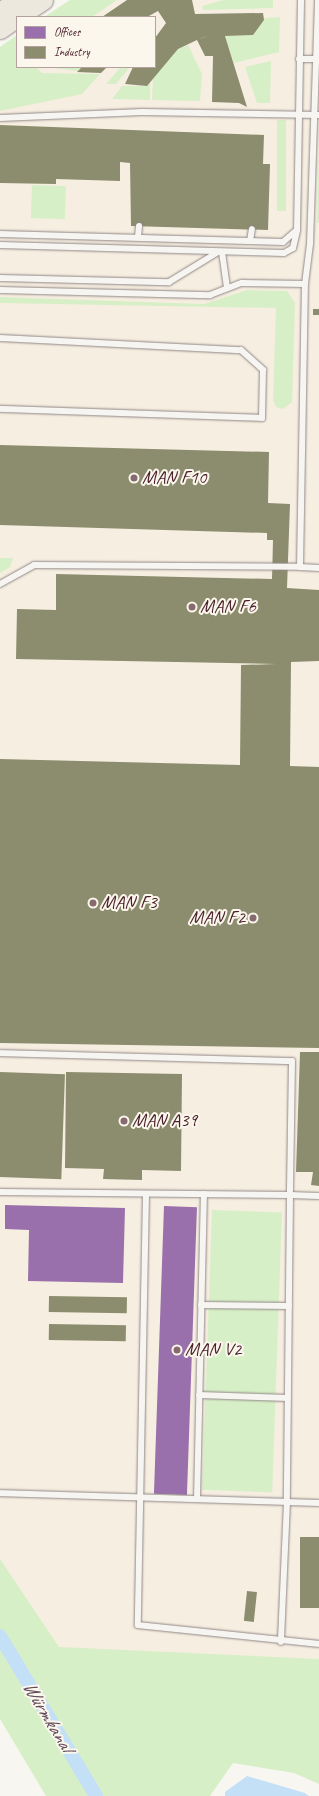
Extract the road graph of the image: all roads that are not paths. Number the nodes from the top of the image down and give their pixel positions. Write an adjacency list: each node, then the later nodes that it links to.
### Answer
1 (17, 0): 5 (main road)
2 (42, 0): 6 (main road)
3 (301, 0): 9 (lane)
4 (318, 0): 10 (lane)
5 (0, 12)
6 (18, 16)
7 (16, 18): 8 (main road)
8 (0, 29)
9 (299, 59): 10 (lane); 11 (lane)
10 (318, 59): 12 (lane)
11 (298, 115): 12 (lane); 13 (lane); 16 (lane)
12 (317, 115): 23 (lane)
13 (0, 118)
14 (139, 226): 18 (lane)
15 (252, 229): 19 (lane)
16 (297, 230): 19 (lane); 21 (lane)
17 (0, 234): 18 (lane)
18 (138, 236): 19 (lane)
19 (250, 241)
20 (0, 245): 21 (lane)
21 (220, 252): 22 (lane); 24 (lane)
22 (0, 278)
23 (305, 284): 24 (lane); 28 (lane)
24 (227, 288): 25 (lane)
25 (0, 290)
26 (0, 338): 27 (lane)
27 (0, 409)
28 (300, 567): 29 (lane); 30 (lane)
29 (319, 568)
30 (0, 584)
31 (0, 1053): 35 (lane)
32 (0, 1192): 33 (lane)
33 (146, 1194): 34 (lane); 42 (lane)
34 (204, 1194): 35 (lane); 37 (lane)
35 (290, 1195): 36 (lane); 38 (lane)
36 (319, 1196)
37 (201, 1305): 38 (lane); 39 (lane)
38 (289, 1306): 40 (lane)
39 (199, 1395): 40 (lane); 43 (lane)
40 (288, 1398): 44 (lane)
41 (0, 1493): 42 (lane)
42 (141, 1498): 43 (lane); 46 (lane)
43 (197, 1500): 44 (lane)
44 (287, 1502): 45 (lane); 46 (lane)
45 (319, 1503)
46 (281, 1642): 47 (lane)
47 (319, 1644)

